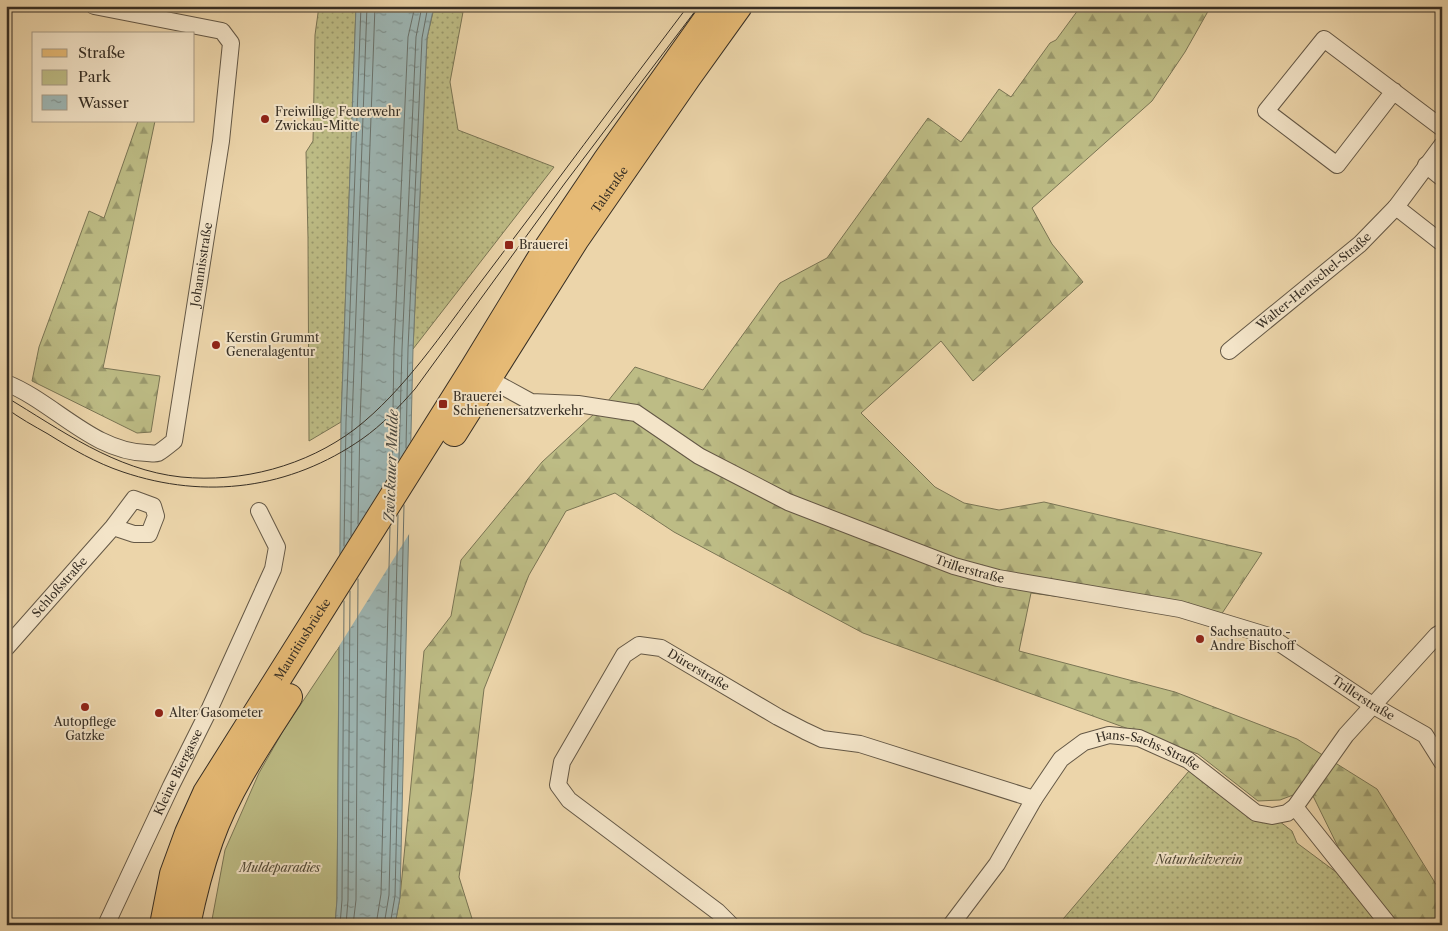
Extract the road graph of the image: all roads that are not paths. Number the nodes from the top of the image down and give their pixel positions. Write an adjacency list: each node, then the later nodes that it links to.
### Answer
1 (94, 6): 13 (street, Johannisstraße)
2 (716, 6): 12 (main road, Talstraße)
3 (739, 6): 12 (main road, Talstraße)
4 (1394, 92): 4 (street); 5 (street)
5 (1442, 128)
6 (1442, 145): 7 (street, Walter-Hentschel-Straße)
7 (1426, 165): 8 (street); 9 (street, Walter-Hentschel-Straße)
8 (1442, 178)
9 (1396, 207): 10 (street); 11 (street, Walter-Hentschel-Straße)
10 (1442, 242)
11 (1230, 351)
12 (481, 373): 18 (street, Trillerstraße); 23 (main road, Mauritiusbrücke); 24 (main road, Mauritiusbrücke)
13 (6, 383)
14 (259, 511): 22 (street, Kleine Biergasse)
15 (113, 527): 17 (street, Schloßstraße)
16 (1442, 632): 18 (street)
17 (6, 648)
18 (1372, 705): 19 (street, Trillerstraße); 21 (street)
19 (1442, 762)
20 (1034, 799): 21 (street, Hans-Sachs-Straße); 25 (street, Dürerstraße); 26 (street, Hans-Sachs-Straße)
21 (1295, 808): 27 (street)
22 (106, 925)
23 (163, 925)
24 (187, 925)
25 (731, 925)
26 (951, 925)
27 (1389, 925)

